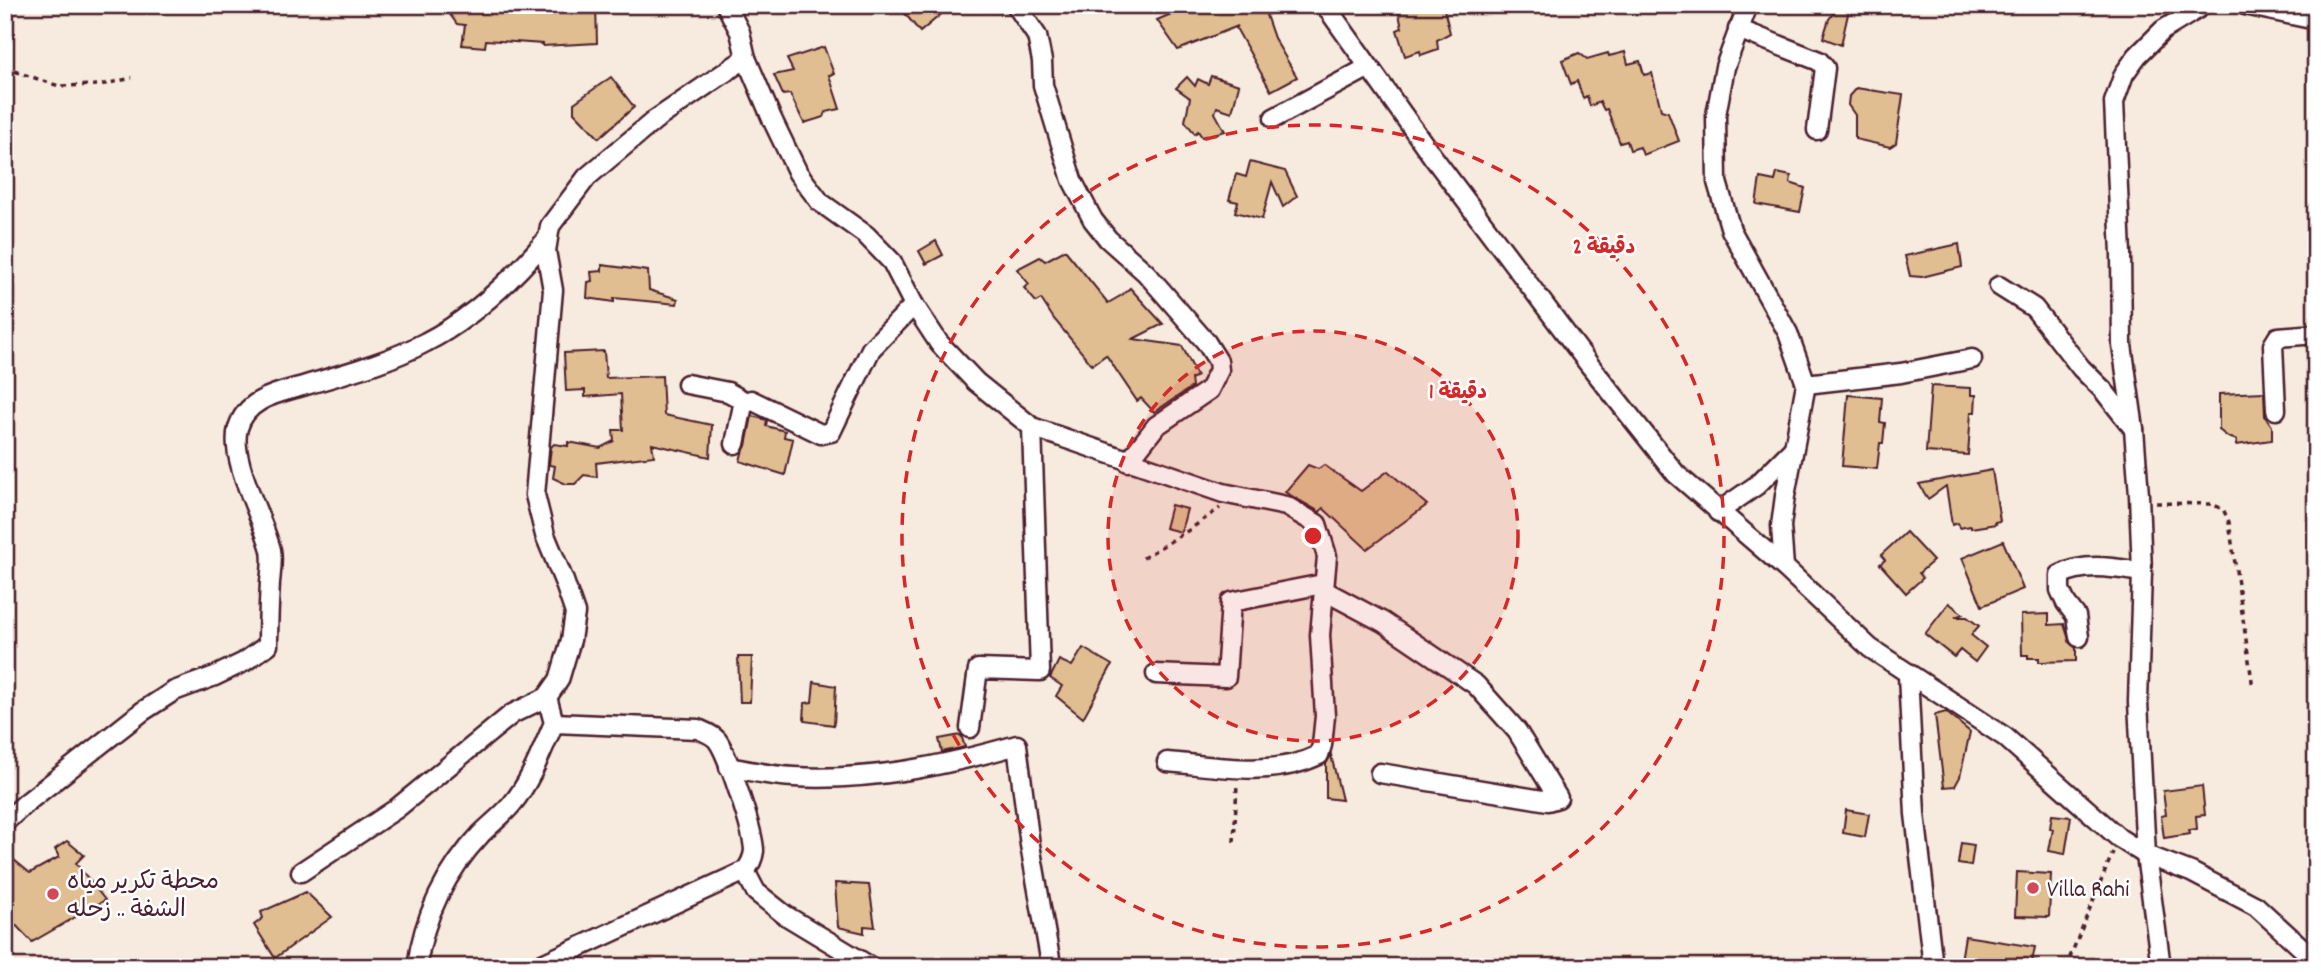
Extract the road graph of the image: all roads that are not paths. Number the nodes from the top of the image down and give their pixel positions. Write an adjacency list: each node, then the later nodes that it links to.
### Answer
1 (726, 5): 9 (street)
2 (1016, 5): 26 (street)
3 (1325, 5): 10 (street)
4 (1748, 5): 8 (street)
5 (2245, 5): 7 (street)
6 (2204, 6): 23 (street)
7 (2316, 20)
8 (1738, 29): 12 (street); 19 (street)
9 (746, 58): 13 (street); 15 (street)
10 (1368, 67): 11 (street); 27 (street)
11 (1274, 118)
12 (1817, 130)
13 (547, 239): 34 (street); 40 (street)
14 (2000, 286): 23 (street)
15 (914, 305): 20 (street); 22 (street)
16 (2316, 334): 21 (street)
17 (1972, 359): 19 (street)
18 (687, 384): 20 (street)
19 (1806, 384): 25 (street)
20 (746, 402): 24 (street)
21 (2276, 410)
22 (1032, 427): 26 (street); 36 (street)
23 (2134, 429): 29 (street)
24 (735, 444)
25 (1793, 449): 27 (street); 28 (street)
26 (1128, 462): 30 (street)
27 (1718, 512): 28 (street)
28 (1784, 567): 33 (street)
29 (2142, 572): 31 (street); 41 (street)
30 (1323, 587): 32 (street); 37 (street); 39 (street)
31 (2078, 637)
32 (1156, 674)
33 (1908, 675): 41 (street); 49 (street)
34 (547, 698): 35 (street); 43 (street)
35 (554, 723): 38 (street); 46 (street)
36 (970, 728)
37 (1167, 762)
38 (729, 768): 42 (street); 45 (street)
39 (1380, 773)
40 (5, 822)
41 (2146, 855): 44 (street); 50 (street)
42 (745, 871): 47 (street); 48 (street)
43 (301, 872)
44 (2316, 960)
45 (1051, 964)
46 (417, 967)
47 (536, 967)
48 (871, 967)
49 (1933, 967)
50 (2161, 967)

